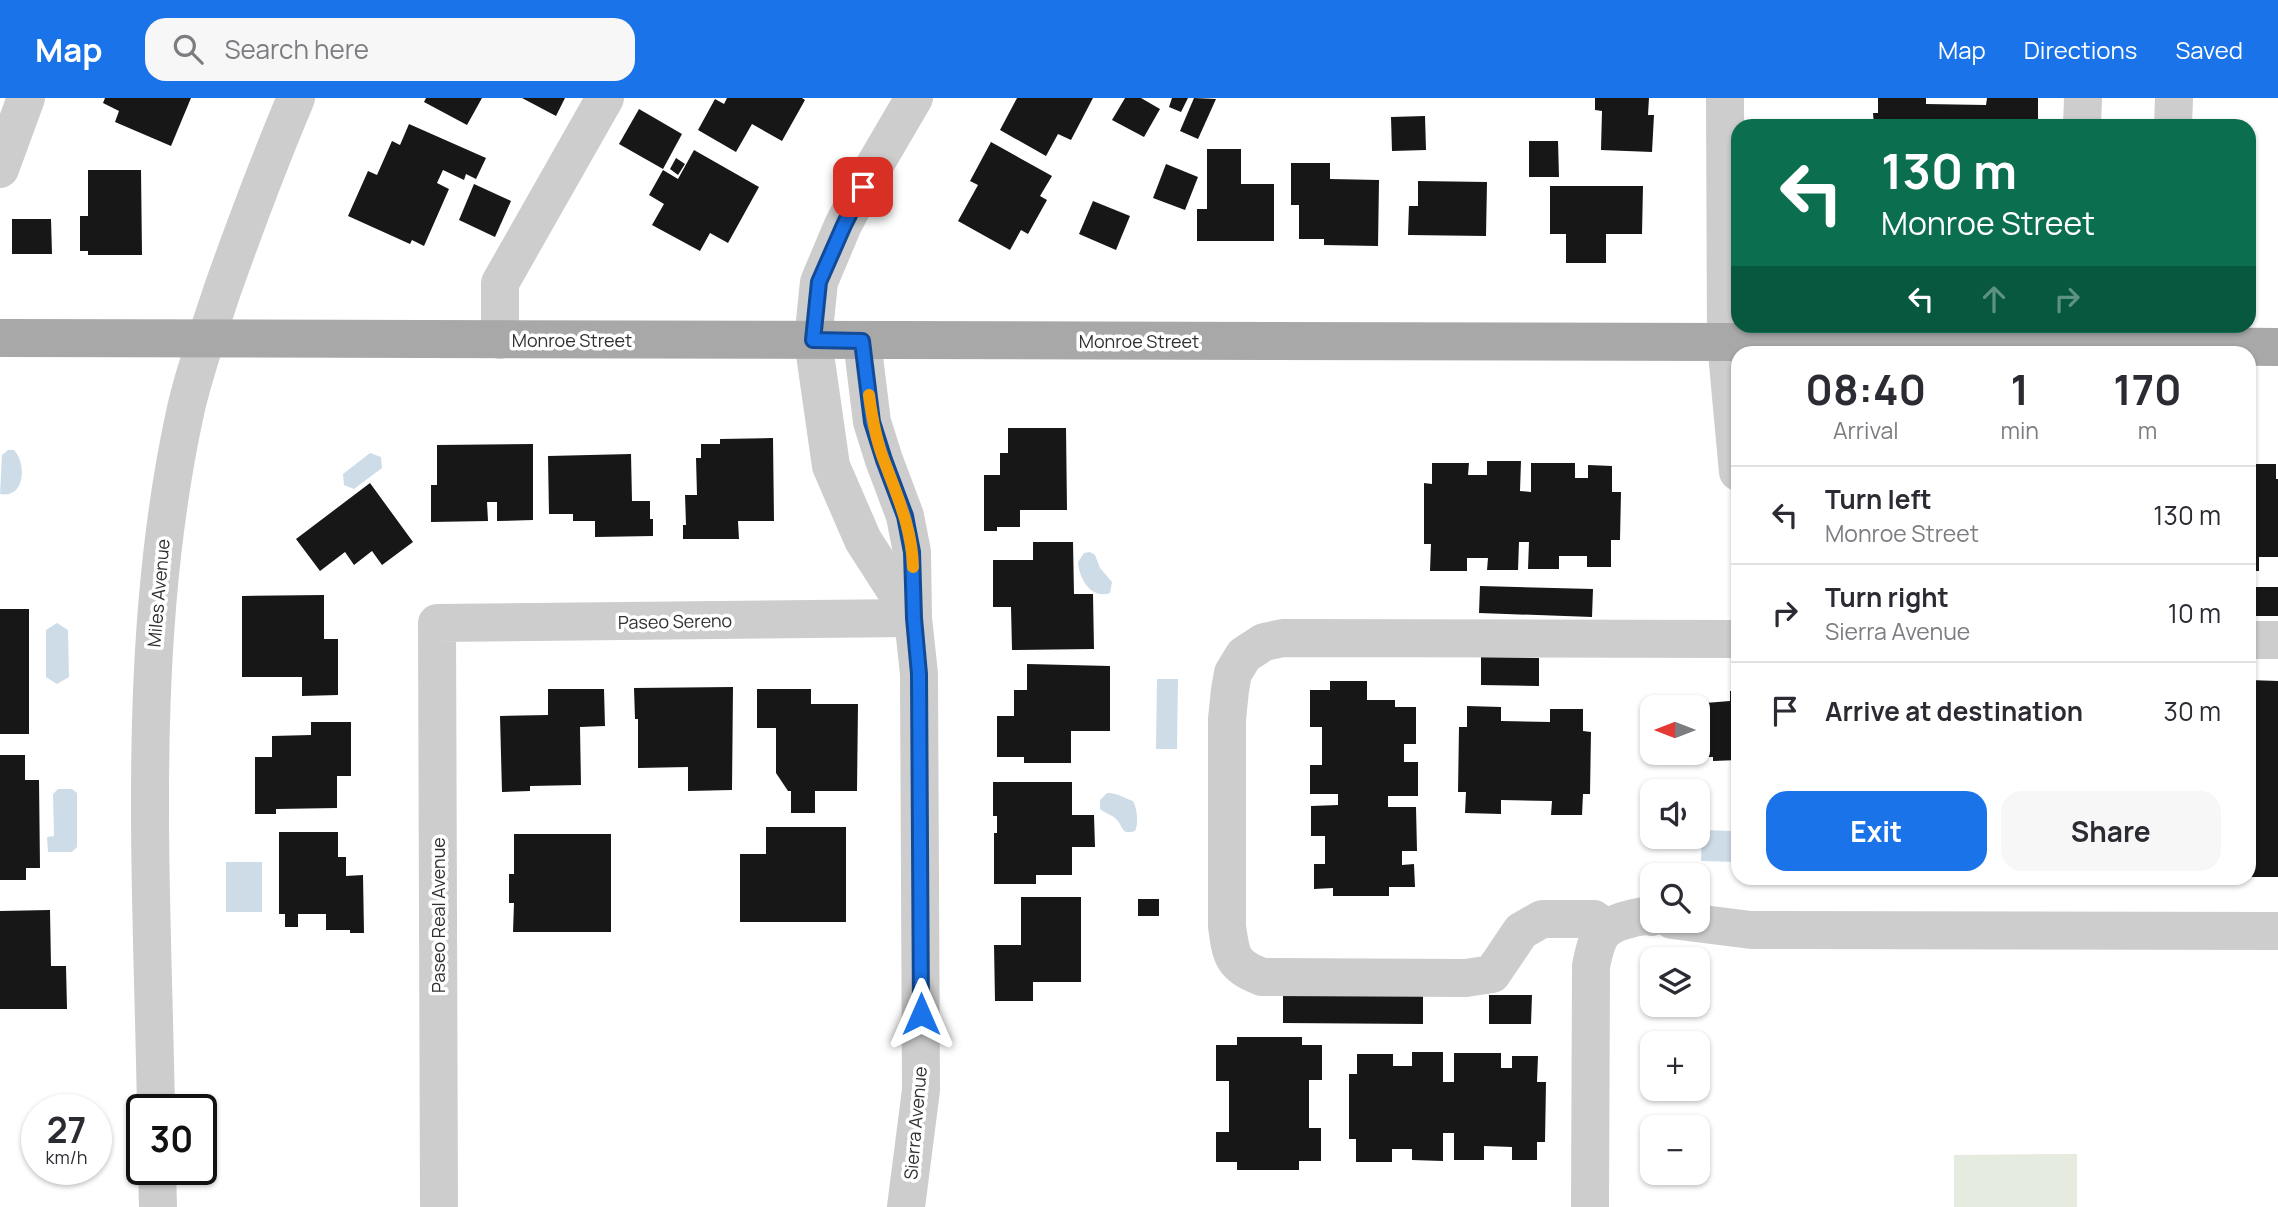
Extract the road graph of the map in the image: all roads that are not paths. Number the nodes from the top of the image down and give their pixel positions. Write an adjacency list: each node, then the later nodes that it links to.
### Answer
1 (26, 98): 10 (street)
2 (296, 98): 13 (street, Miles Avenue)
3 (605, 98): 14 (street)
4 (914, 98): 15 (street, Sierra Avenue)
5 (1725, 98): 17 (street)
6 (2083, 98): 8 (street)
7 (2174, 98): 9 (street)
8 (2082, 119)
9 (2173, 119)
10 (0, 169)
11 (2167, 336): 17 (main road, Monroe Street); 18 (main road, Monroe Street)
12 (0, 338): 13 (main road, Monroe Street)
13 (206, 339): 14 (main road, Monroe Street); 29 (street, Miles Avenue)
14 (500, 340): 15 (main road, Monroe Street)
15 (813, 340): 16 (main road, Monroe Street); 20 (street, Sierra Avenue)
16 (862, 341): 17 (main road, Monroe Street); 20 (street, Sierra Avenue)
17 (1726, 342): 19 (street)
18 (2278, 347)
19 (1731, 396)
20 (914, 618): 21 (street, Paseo Sereno); 33 (street, Sierra Avenue)
21 (437, 623): 32 (street, Paseo Real Avenue)
22 (1731, 639): 27 (street)
23 (2256, 640): 24 (street)
24 (2278, 640)
25 (1640, 916): 27 (street)
26 (1710, 925): 28 (street)
27 (1607, 928): 34 (street)
28 (2278, 931)
29 (156, 1094)
30 (157, 1185): 31 (street)
31 (158, 1207)
32 (439, 1207)
33 (906, 1207)
34 (1590, 1207)

